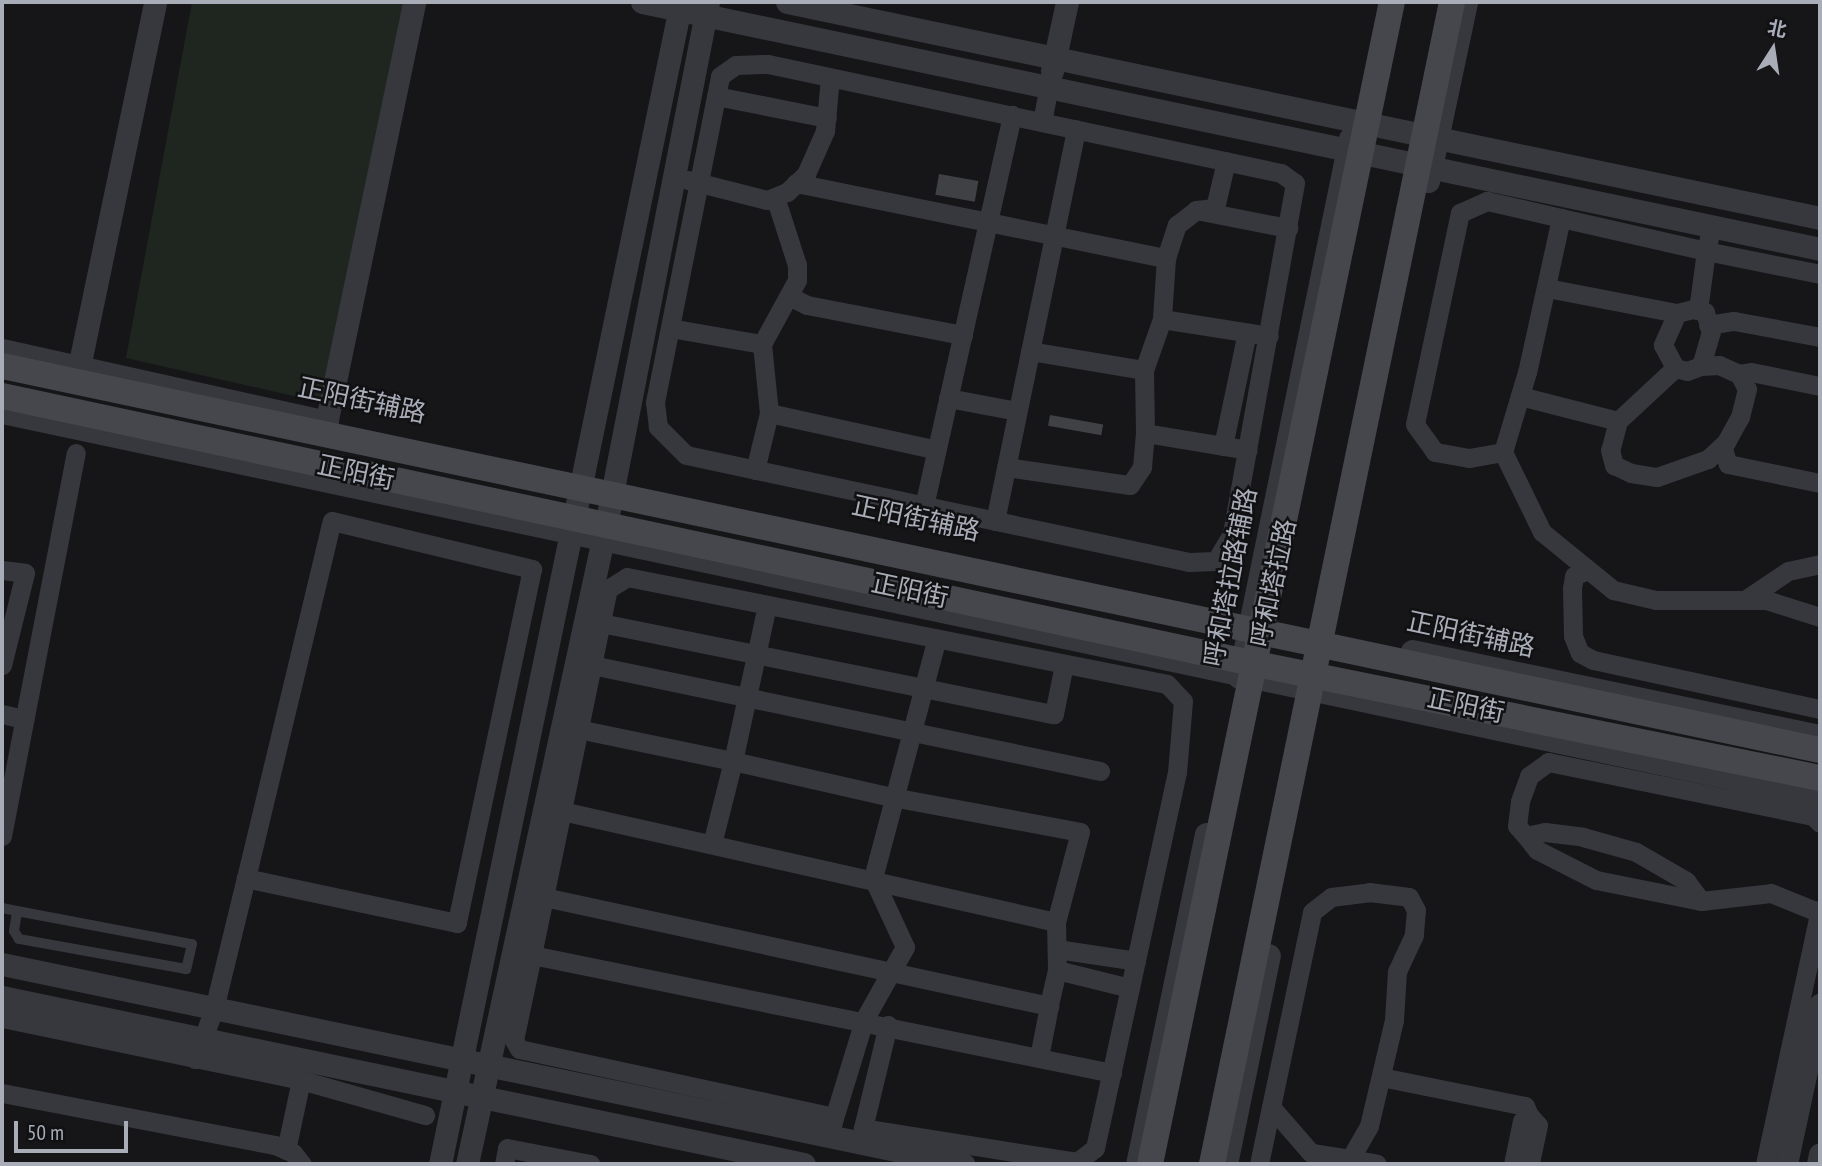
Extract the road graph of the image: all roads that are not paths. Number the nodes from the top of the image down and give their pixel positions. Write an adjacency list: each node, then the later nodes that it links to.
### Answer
1 (155, 2): 54 (street)
2 (414, 2): 66 (street)
3 (642, 2): 10 (street)
4 (787, 2): 12 (street)
5 (1067, 2): 12 (street)
6 (1380, 2): 17 (street)
7 (1392, 2): 17 (main road, 呼和塔拉路)
8 (1452, 2): 20 (main road)
9 (1466, 2): 20 (street)
10 (680, 6): 11 (street); 76 (street)
11 (707, 8): 12 (street); 24 (street)
12 (1051, 73): 17 (street); 18 (street); 21 (street)
13 (830, 77): 14 (street); 15 (street); 16 (street)
14 (716, 96): 16 (street); 25 (street)
15 (1012, 116): 18 (street); 31 (street)
16 (827, 118): 26 (street)
17 (1361, 121): 20 (street); 21 (main road, 呼和塔拉路)
18 (1042, 122): 19 (street)
19 (1076, 129): 22 (street); 34 (street)
20 (1432, 135): 23 (main road); 30 (street)
21 (1354, 152): 23 (street); 90 (main road, 呼和塔拉路)
22 (1226, 161): 28 (street); 33 (street)
23 (1425, 166): 32 (street); 92 (main road)
24 (674, 177): 25 (street); 78 (street)
25 (699, 182): 27 (street); 44 (street)
26 (796, 183): 27 (street); 31 (street)
27 (775, 197): 40 (street)
28 (1196, 210): 33 (street); 37 (street)
29 (1561, 218): 36 (street); 39 (street); 72 (street)
30 (1820, 218)
31 (990, 224): 34 (street); 46 (street)
32 (1712, 226): 35 (street); 36 (street)
33 (1288, 228): 47 (street)
34 (1053, 235): 37 (street); 51 (street)
35 (1820, 249)
36 (1706, 251): 38 (street); 42 (street)
37 (1166, 258): 43 (street)
38 (1820, 274)
39 (1547, 288): 41 (street); 60 (street)
40 (789, 296): 46 (street); 49 (street)
41 (1677, 313): 42 (street); 55 (street)
42 (1703, 318): 48 (street); 53 (street)
43 (1162, 319): 45 (street); 56 (street)
44 (670, 328): 49 (street); 75 (street)
45 (1247, 332): 47 (street); 68 (street)
46 (962, 335): 61 (street)
47 (1269, 336): 71 (street)
48 (1820, 337)
49 (762, 344): 64 (street)
50 (2, 350): 54 (street, 正阳街辅路)
51 (1030, 351): 56 (street); 62 (street)
52 (2, 366): 66 (main road)
53 (1700, 366): 55 (street); 57 (street)
54 (79, 367): 66 (street, 正阳街辅路)
55 (1675, 368): 65 (street)
56 (1144, 370): 67 (street)
57 (1739, 374): 58 (street); 69 (street)
58 (1820, 386)
59 (2, 396): 81 (main road, 正阳街)
60 (1520, 396): 65 (street); 72 (street)
61 (948, 398): 62 (street); 70 (street)
62 (1017, 411): 74 (street)
63 (2, 412): 81 (street)
64 (769, 413): 70 (street); 75 (street)
65 (1618, 421): 69 (street)
66 (326, 428): 76 (main road)
67 (1145, 433): 68 (street); 74 (street)
68 (1223, 446): 71 (street)
69 (1722, 446): 77 (street)
70 (933, 449): 79 (street)
71 (1248, 450): 80 (street)
72 (1503, 452): 85 (street)
73 (76, 453): 103 (street)
74 (1006, 467): 80 (street)
75 (755, 470): 79 (street)
76 (584, 483): 78 (main road); 81 (street)
77 (1820, 483)
78 (611, 488): 82 (street); 90 (main road)
79 (924, 506): 80 (street)
80 (995, 521)
81 (574, 527): 82 (main road, 正阳街); 142 (street)
82 (604, 532): 97 (main road, 正阳街); 143 (street)
83 (1820, 564): 86 (street)
84 (2, 570): 95 (street)
85 (1585, 571): 86 (street); 101 (street)
86 (1745, 600): 88 (street)
87 (767, 605): 89 (street); 91 (street); 93 (street)
88 (1820, 617)
89 (601, 623): 93 (street); 96 (street)
90 (1256, 625): 92 (main road); 97 (main road, 呼和塔拉路)
91 (937, 638): 94 (street); 99 (street)
92 (1327, 639): 98 (main road); 106 (street, 正阳街辅路); 107 (main road)
93 (759, 657): 99 (street); 100 (street)
94 (1064, 664): 99 (street); 128 (street)
95 (2, 665)
96 (592, 665): 100 (street); 104 (street)
97 (1247, 670): 98 (main road, 正阳街); 166 (street, 呼和塔拉路辅路); 167 (main road, 呼和塔拉路)
98 (1318, 683): 110 (main road, 正阳街); 112 (street); 168 (main road); 169 (street)
99 (924, 688): 105 (street)
100 (747, 698): 105 (street); 108 (street)
101 (1820, 709)
102 (2, 714): 103 (street)
103 (24, 719): 115 (street)
104 (579, 729): 108 (street); 113 (street)
105 (913, 733): 109 (street); 111 (street)
106 (1820, 736)
107 (1820, 750)
108 (733, 761): 111 (street); 117 (street)
109 (1100, 771)
110 (1820, 778)
111 (892, 797): 119 (street); 125 (street)
112 (1820, 797)
113 (562, 811): 117 (street); 120 (street)
114 (1820, 823): 116 (street)
115 (2, 836)
116 (1526, 836): 121 (street); 121 (street)
117 (712, 844): 119 (street)
118 (246, 878): 118 (street); 136 (street)
119 (873, 878): 125 (street); 131 (street)
120 (544, 897): 127 (street); 131 (street)
121 (1701, 901): 124 (street)
122 (2, 908): 123 (lane)
123 (17, 911): 123 (lane)
124 (1820, 912): 134 (street)
125 (1056, 922): 126 (street)
126 (1056, 949): 128 (street); 130 (street)
127 (532, 955): 138 (street); 153 (street)
128 (1136, 961): 132 (street)
129 (2, 964): 136 (street)
130 (1057, 970): 132 (street); 135 (street)
131 (891, 972): 135 (street); 138 (street)
132 (1130, 988): 144 (street)
133 (2, 997): 140 (street)
134 (1814, 999): 174 (street); 175 (street)
135 (1049, 1006): 141 (street)
136 (215, 1009): 140 (street); 142 (street)
137 (2, 1018): 140 (street)
138 (864, 1020): 139 (street); 153 (street)
139 (888, 1025): 141 (street); 154 (street)
140 (199, 1049): 146 (street); 147 (street)
141 (1039, 1057): 144 (street)
142 (463, 1061): 143 (street); 147 (street)
143 (488, 1066): 149 (street); 153 (street)
144 (1112, 1073): 154 (street)
145 (1381, 1077): 150 (street); 152 (street); 158 (street)
146 (301, 1080): 151 (street); 155 (street)
147 (456, 1092): 149 (street); 160 (street)
148 (2, 1093): 155 (street)
149 (481, 1097): 157 (street); 161 (street)
150 (1271, 1107): 158 (street); 170 (street)
151 (425, 1115)
152 (1529, 1115): 172 (street); 173 (street)
153 (831, 1126): 154 (street)
154 (861, 1135): 165 (street)
155 (286, 1150): 159 (street)
156 (1820, 1154): 176 (street)
157 (742, 1158): 164 (street)
158 (1350, 1159): 171 (street)
159 (302, 1164)
160 (440, 1164)
161 (467, 1164)
162 (504, 1164): 163 (street)
163 (590, 1164)
164 (804, 1164)
165 (963, 1164)
166 (1137, 1164)
167 (1150, 1164)
168 (1212, 1164)
169 (1226, 1164)
170 (1259, 1164)
171 (1377, 1164)
172 (1513, 1164)
173 (1530, 1164)
174 (1765, 1164)
175 (1786, 1164)
176 (1818, 1164)

